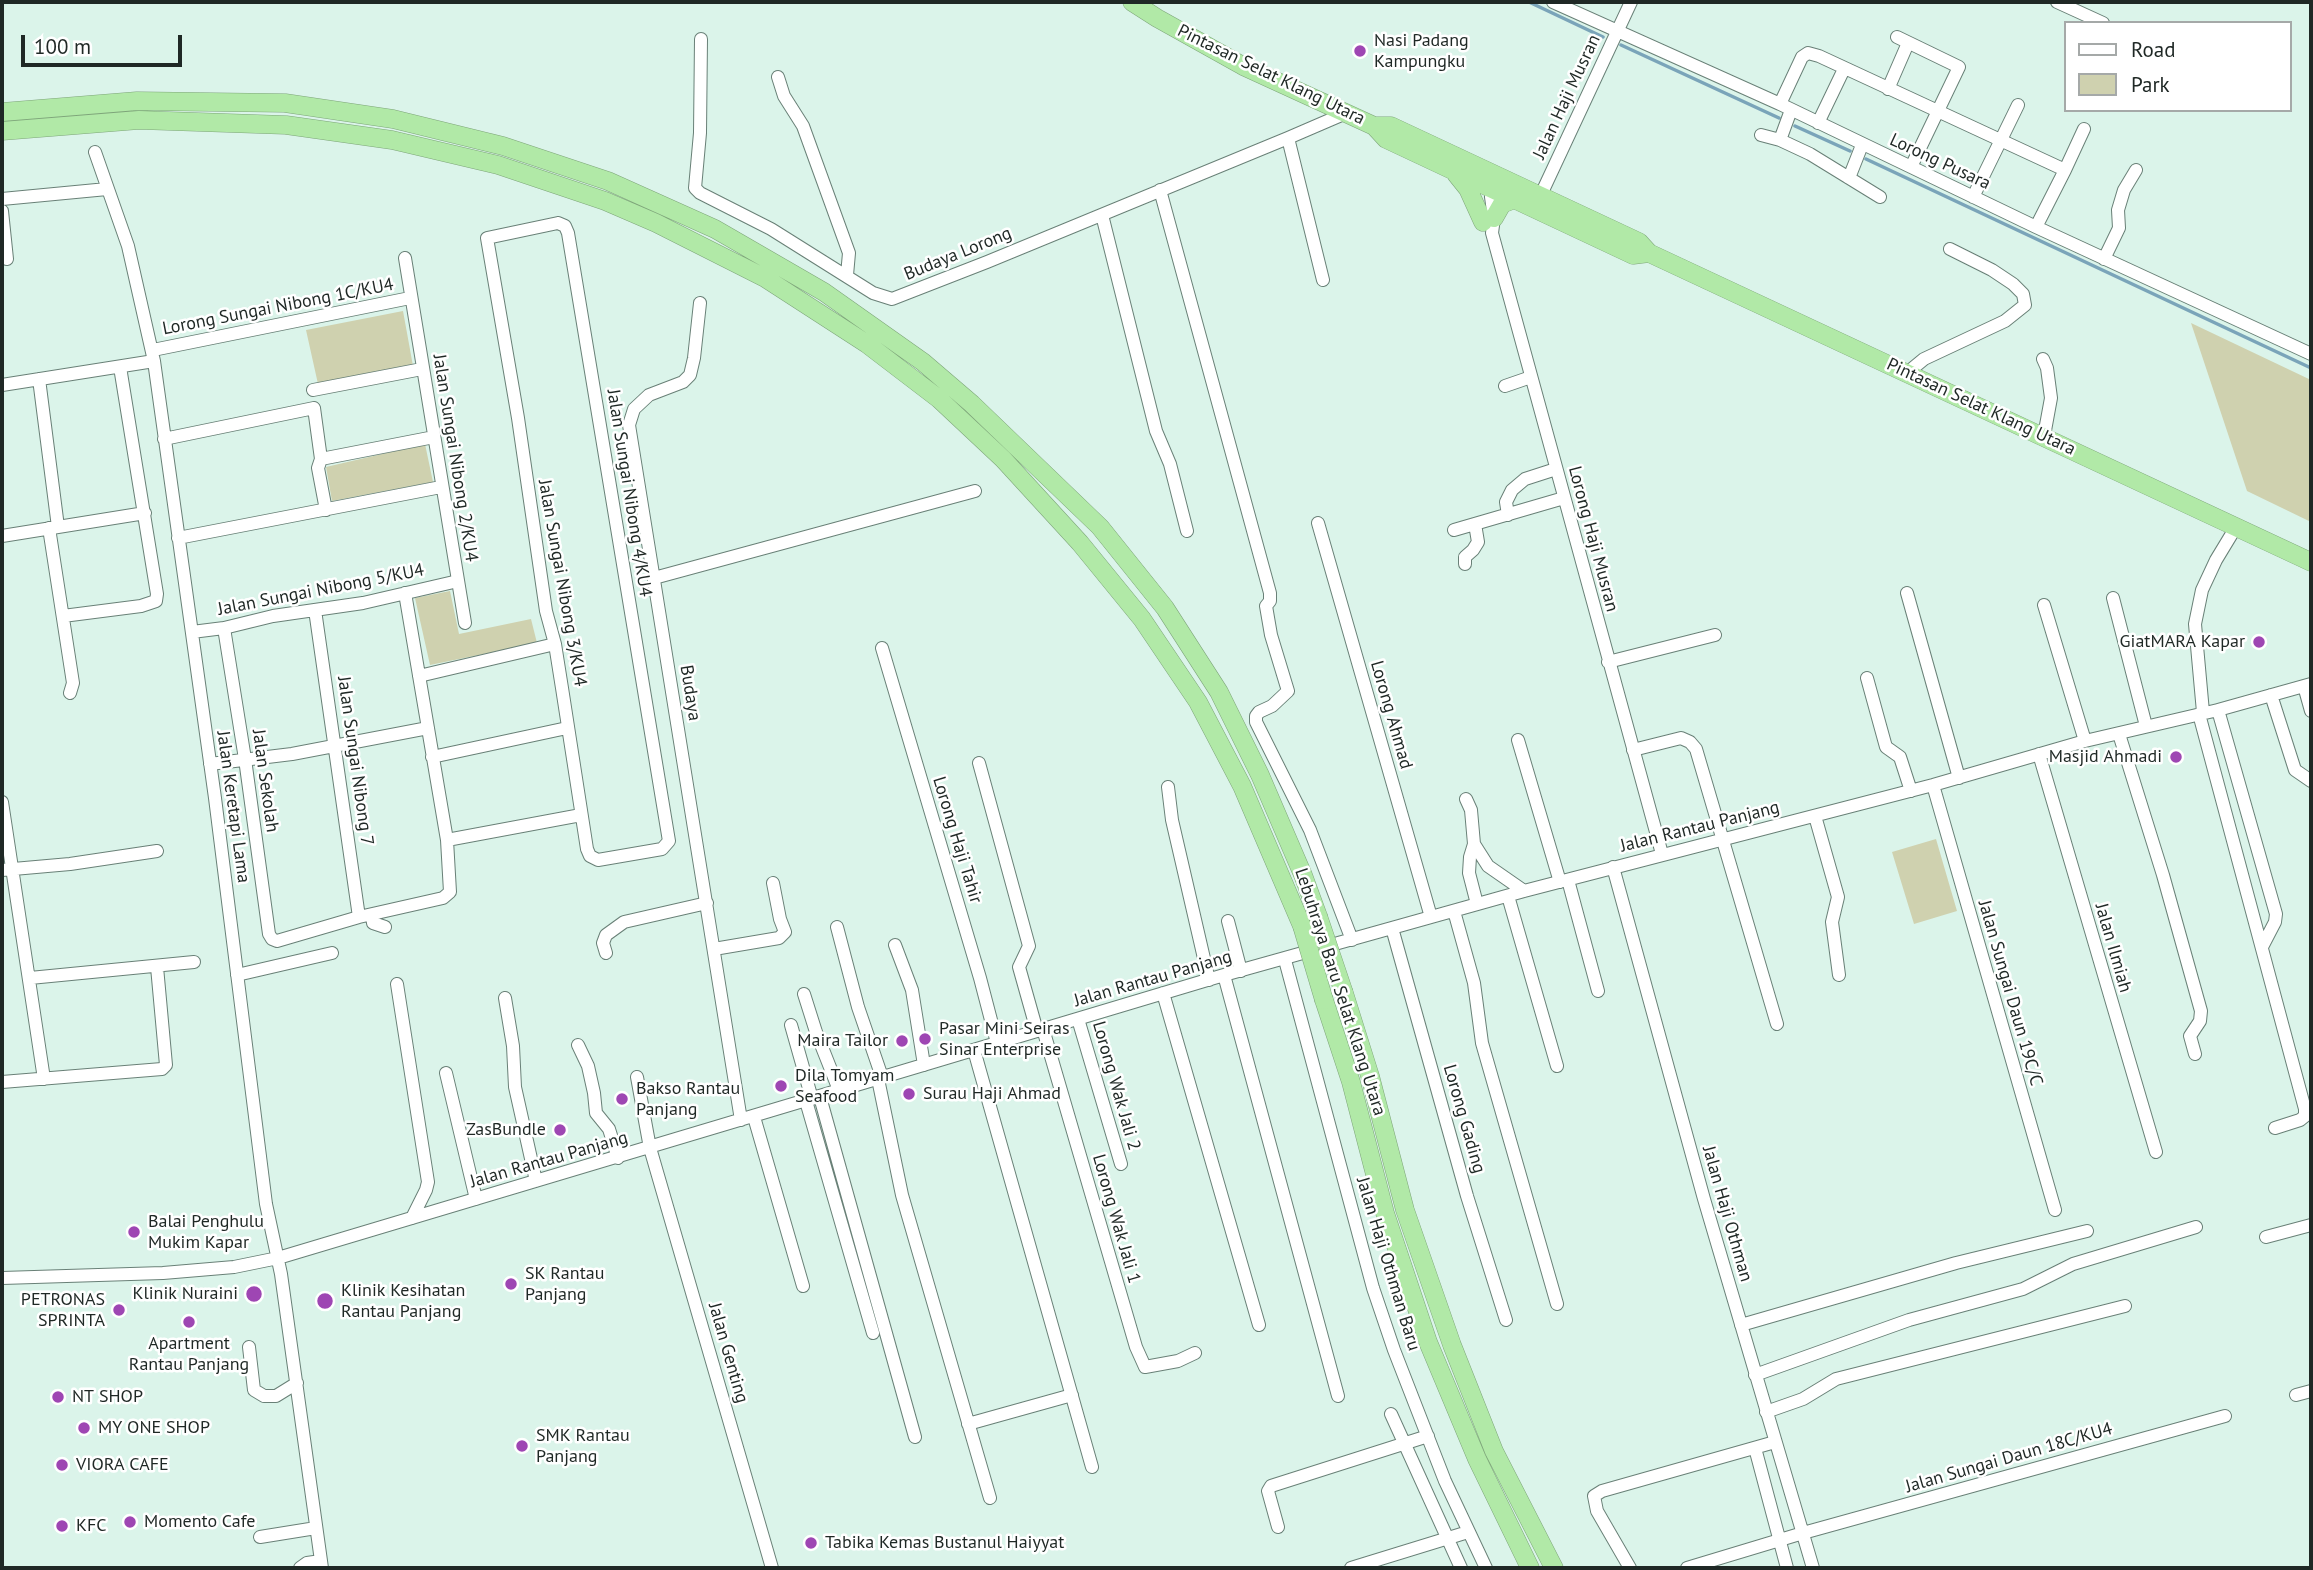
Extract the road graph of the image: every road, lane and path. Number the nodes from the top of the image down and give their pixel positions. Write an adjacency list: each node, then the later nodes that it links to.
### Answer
1 (1132, 2): 15 (highway, Pintasan Selat Klang Utara)
2 (1553, 2): 6 (street, Lorong Pusara)
3 (1631, 2): 6 (street, Jalan Haji Musran)
4 (2057, 2): 5 (street)
5 (2099, 21)
6 (1616, 32): 12 (street, Lorong Pusara); 38 (street, Jalan Haji Musran)
7 (701, 39): 48 (street, Budaya Lorong)
8 (1844, 69): 10 (street); 12 (street); 16 (street)
9 (778, 77): 48 (street)
10 (1888, 89): 13 (street); 13 (street)
11 (2018, 106): 23 (street)
12 (1786, 107): 16 (street, Lorong Pusara); 22 (street)
13 (1937, 111): 23 (street); 26 (street)
14 (2, 112): 243 (highway, Lebuhraya Baru Selat Klang Utara, bridge)
15 (1346, 113): 17 (highway, Pintasan Selat Klang Utara); 21 (street, Budaya Lorong)
16 (1818, 123): 24 (street, Lorong Pusara)
17 (1374, 126): 29 (highway, Pintasan Selat Klang Utara); 31 (highway, Pintasan Selat Klang Utara)
18 (2084, 129): 27 (street)
19 (2, 131): 242 (highway, Lebuhraya Baru Selat Klang Utara, bridge)
20 (1761, 135): 22 (street)
21 (1289, 138): 33 (street, Budaya Lorong); 49 (street)
22 (1780, 140): 30 (street)
23 (2001, 141): 27 (street); 35 (street)
24 (1862, 145): 26 (street, Lorong Pusara); 30 (street)
25 (95, 152): 32 (street, Jalan Keretapi Lama)
26 (1911, 167): 35 (street, Lorong Pusara)
27 (2065, 170): 42 (street)
28 (2136, 170): 47 (street)
29 (1453, 171): 31 (highway, Pintasan Selat Klang Utara); 41 (highway)
30 (1849, 178): 34 (street)
31 (1492, 181): 36 (highway, Pintasan Selat Klang Utara); 38 (highway, Pintasan Selat Klang Utara); 41 (street, Lorong Haji Musran)
32 (107, 189): 37 (street); 52 (street, Jalan Keretapi Lama)
33 (1160, 190): 40 (street, Budaya Lorong); 150 (street)
34 (1880, 197)
35 (1973, 197): 42 (street, Lorong Pusara)
36 (1515, 199): 38 (highway, Pintasan Selat Klang Utara); 41 (highway)
37 (2, 200)
38 (1537, 202): 57 (highway, Pintasan Selat Klang Utara)
39 (2, 211): 46 (street)
40 (1102, 215): 48 (street, Budaya Lorong); 79 (street)
41 (1489, 224): 58 (street, Lorong Haji Musran)
42 (2036, 228): 47 (street, Lorong Pusara)
43 (487, 238): 96 (street, Jalan Sungai Nibong 3/KU4); 132 (street, Jalan Sungai Nibong 4/KU4)
44 (1950, 250): 57 (street)
45 (405, 258): 50 (street, Jalan Sungai Nibong 2/KU4)
46 (7, 259)
47 (2104, 259): 53 (street, Lorong Pusara)
48 (847, 275)
49 (1323, 279)
50 (410, 298): 52 (street, Lorong Sungai Nibong 1C/KU4); 56 (street, Jalan Sungai Nibong 2/KU4)
51 (699, 303): 84 (street, Budaya)
52 (154, 355): 55 (street, Lorong Sungai Nibong 1C/KU4); 65 (street, Jalan Keretapi Lama)
53 (2311, 355)
54 (2043, 359): 63 (street)
55 (120, 367): 59 (street, Lorong Sungai Nibong 1C/KU4); 72 (street)
56 (422, 369): 62 (street); 64 (street, Jalan Sungai Nibong 2/KU4)
57 (1907, 373): 63 (highway, Pintasan Selat Klang Utara)
58 (1531, 377): 61 (street); 67 (street, Lorong Haji Musran)
59 (39, 379): 60 (street, Lorong Sungai Nibong 1C/KU4); 77 (street)
60 (2, 385)
61 (1505, 386)
62 (313, 390)
63 (2044, 436): 76 (highway, Pintasan Selat Klang Utara)
64 (435, 437): 66 (street); 68 (street, Jalan Sungai Nibong 2/KU4)
65 (164, 439): 66 (street); 81 (street, Jalan Keretapi Lama)
66 (321, 459): 71 (street)
67 (1556, 468): 70 (street, Lorong Haji Musran); 73 (street)
68 (441, 487): 71 (street); 85 (street, Jalan Sungai Nibong 2/KU4)
69 (975, 491): 84 (street)
70 (1564, 498): 73 (street); 98 (street, Lorong Haji Musran)
71 (326, 510): 81 (street)
72 (145, 513): 77 (street); 91 (street)
73 (1508, 515): 75 (street)
74 (1318, 523): 145 (street, Lorong Ahmad)
75 (1475, 524): 78 (street); 83 (street)
76 (2236, 527): 82 (highway, Pintasan Selat Klang Utara); 106 (street)
77 (53, 528): 80 (street); 91 (street)
78 (1454, 530)
79 (1187, 531)
80 (2, 536)
81 (178, 538): 94 (street, Jalan Keretapi Lama)
82 (2311, 562)
83 (1465, 564)
84 (654, 578): 141 (street, Budaya)
85 (458, 581): 86 (street, Jalan Sungai Nibong 5/KU4); 92 (street, Jalan Sungai Nibong 2/KU4)
86 (405, 593): 90 (street, Jalan Sungai Nibong 5/KU4); 99 (street)
87 (1906, 593): 120 (street)
88 (2113, 598): 107 (street)
89 (2044, 605): 112 (street)
90 (316, 610): 93 (street, Jalan Sungai Nibong 5/KU4); 113 (street, Jalan Sungai Nibong 7)
91 (63, 616): 102 (street)
92 (465, 623)
93 (223, 628): 94 (street, Jalan Sungai Nibong 5/KU4); 117 (street, Jalan Sekolah)
94 (191, 632): 119 (street, Jalan Keretapi Lama)
95 (1715, 635): 98 (street)
96 (555, 644): 99 (street); 109 (street, Jalan Sungai Nibong 3/KU4)
97 (882, 648): 174 (street, Lorong Haji Tahir)
98 (1608, 662): 114 (street, Lorong Haji Musran)
99 (419, 676): 108 (street)
100 (1867, 678): 124 (street)
101 (2308, 685): 103 (street, Jalan Rantau Panjang); 105 (street)
102 (70, 693)
103 (2271, 695): 104 (street, Jalan Rantau Panjang); 121 (street)
104 (2218, 710): 106 (street, Jalan Rantau Panjang); 152 (street)
105 (2311, 710)
106 (2201, 713): 107 (street, Jalan Rantau Panjang); 152 (street)
107 (2146, 726): 110 (street, Jalan Rantau Panjang)
108 (428, 728): 113 (street); 116 (street)
109 (567, 728): 116 (street); 127 (street, Jalan Sungai Nibong 3/KU4)
110 (2119, 734): 112 (street, Jalan Rantau Panjang); 177 (street)
111 (1518, 740): 137 (street)
112 (2085, 741): 115 (street, Jalan Rantau Panjang)
113 (335, 746): 117 (street); 144 (street, Jalan Sungai Nibong 7)
114 (1633, 750): 130 (street); 134 (street, Lorong Haji Musran)
115 (2039, 754): 120 (street, Jalan Rantau Panjang); 190 (street, Jalan Ilmiah)
116 (432, 757): 129 (street)
117 (246, 759): 119 (street); 144 (street, Jalan Sekolah)
118 (979, 763): 173 (street)
119 (210, 764): 160 (street, Jalan Keretapi Lama)
120 (1959, 778): 122 (street, Jalan Rantau Panjang)
121 (2311, 781)
122 (1933, 785): 124 (street, Jalan Rantau Panjang); 195 (street, Jalan Sungai Daun 19C/C)
123 (1168, 787): 164 (street)
124 (1910, 791): 128 (street, Jalan Rantau Panjang)
125 (1466, 800): 131 (street)
126 (2, 802): 136 (street)
127 (581, 815): 129 (street); 132 (street, Jalan Sungai Nibong 3/KU4)
128 (1815, 816): 130 (street, Jalan Rantau Panjang); 162 (street)
129 (447, 840): 144 (street)
130 (1724, 840): 134 (street, Jalan Rantau Panjang); 171 (street)
131 (1474, 844): 139 (street); 142 (street)
132 (667, 845)
133 (157, 851): 136 (street)
134 (1662, 854): 135 (street, Jalan Rantau Panjang)
135 (1614, 867): 137 (street, Jalan Rantau Panjang); 208 (street, Jalan Haji Othman)
136 (7, 869): 163 (street)
137 (1564, 881): 139 (street, Jalan Rantau Panjang); 166 (street)
138 (774, 883): 153 (street)
139 (1524, 891): 140 (street, Jalan Rantau Panjang)
140 (1508, 896): 142 (street, Jalan Rantau Panjang); 179 (street)
141 (707, 903): 153 (street, Budaya); 155 (street)
142 (1478, 904): 143 (street, Jalan Rantau Panjang)
143 (1454, 911): 145 (street, Jalan Rantau Panjang); 204 (street)
144 (365, 916): 148 (street)
145 (1431, 917): 149 (street, Jalan Rantau Panjang)
146 (1228, 921): 159 (street)
147 (837, 926): 182 (street)
148 (385, 928)
149 (1392, 928): 150 (street, Jalan Rantau Panjang); 206 (street, Lorong Gading)
150 (1352, 940): 156 (street, Jalan Rantau Panjang)
151 (895, 945): 178 (street)
152 (2262, 947): 188 (street)
153 (714, 950): 187 (street, Budaya)
154 (332, 953): 160 (street)
155 (606, 953)
156 (1285, 960): 159 (street, Jalan Rantau Panjang); 222 (street, Jalan Haji Othman Baru)
157 (194, 962): 158 (street)
158 (157, 967): 163 (street); 183 (street)
159 (1241, 971): 161 (street, Jalan Rantau Panjang)
160 (237, 975): 201 (street, Jalan Keretapi Lama)
161 (1224, 975): 164 (street, Jalan Rantau Panjang); 217 (street)
162 (1839, 975)
163 (30, 978): 183 (street)
164 (1209, 980): 167 (street, Jalan Rantau Panjang)
165 (397, 984): 196 (street)
166 (1598, 991)
167 (1163, 993): 170 (street, Jalan Rantau Panjang); 207 (street)
168 (804, 995): 185 (street)
169 (505, 998): 193 (street)
170 (1078, 1019): 173 (street, Jalan Rantau Panjang); 192 (street, Lorong Wak Jali 2)
171 (1777, 1024)
172 (791, 1025): 186 (street)
173 (1040, 1030): 174 (street, Jalan Rantau Panjang); 211 (street, Lorong Wak Jali 1)
174 (997, 1043): 176 (street, Jalan Rantau Panjang)
175 (578, 1045): 191 (street)
176 (974, 1050): 178 (street, Jalan Rantau Panjang); 215 (street)
177 (2195, 1054)
178 (924, 1065): 182 (street, Jalan Rantau Panjang)
179 (1557, 1066)
180 (446, 1073): 194 (street)
181 (637, 1077): 189 (street, Jalan Genting)
182 (880, 1078): 185 (street, Jalan Rantau Panjang); 221 (street)
183 (44, 1079): 184 (street)
184 (2, 1082)
185 (839, 1090): 186 (street, Jalan Rantau Panjang)
186 (813, 1099): 187 (street, Jalan Rantau Panjang); 209 (street); 223 (street)
187 (748, 1119): 189 (street, Jalan Rantau Panjang); 203 (street, Budaya)
188 (2276, 1128)
189 (650, 1148): 191 (street, Jalan Rantau Panjang); 238 (street, Jalan Genting)
190 (2156, 1152)
191 (618, 1158): 193 (street, Jalan Rantau Panjang)
192 (1121, 1164)
193 (536, 1181): 194 (street, Jalan Rantau Panjang)
194 (476, 1199): 196 (street, Jalan Rantau Panjang)
195 (2055, 1210)
196 (412, 1218): 201 (street, Jalan Rantau Panjang)
197 (2311, 1225): 200 (street)
198 (2196, 1227): 212 (street)
199 (2088, 1231): 208 (street)
200 (2266, 1237)
201 (278, 1258): 202 (street, Jalan Rantau Panjang); 213 (street, Jalan Keretapi Lama)
202 (2, 1278)
203 (803, 1286)
204 (1558, 1304)
205 (2125, 1306): 218 (street)
206 (1506, 1320)
207 (1259, 1325)
208 (1741, 1325): 212 (street, Jalan Haji Othman)
209 (873, 1333)
210 (249, 1347): 213 (street)
211 (1195, 1353)
212 (1755, 1375): 218 (street, Jalan Haji Othman)
213 (297, 1383): 230 (street, Jalan Keretapi Lama)
214 (2311, 1391): 216 (street)
215 (1072, 1395): 221 (street); 227 (street)
216 (2296, 1395)
217 (1338, 1396)
218 (1766, 1412): 224 (street, Jalan Haji Othman)
219 (1391, 1414): 225 (street)
220 (2225, 1416): 232 (street, Jalan Sungai Daun 18C/KU4)
221 (968, 1424): 228 (street)
222 (1428, 1436): 225 (street); 231 (street, Jalan Haji Othman Baru)
223 (915, 1437)
224 (1775, 1443): 226 (street); 232 (street, Jalan Haji Othman)
225 (1404, 1445): 229 (street); 234 (street)
226 (1755, 1448): 235 (street); 244 (street)
227 (1092, 1467)
228 (990, 1498)
229 (1278, 1527)
230 (316, 1528): 233 (street); 236 (street, Jalan Keretapi Lama)
231 (1468, 1532): 234 (street); 241 (street, Jalan Haji Othman Baru)
232 (1803, 1533): 235 (street, Jalan Sungai Daun 18C/KU4); 247 (street, Jalan Haji Othman)
233 (260, 1537)
234 (1446, 1539): 239 (street); 240 (street)
235 (1780, 1540): 245 (street, Jalan Sungai Daun 18C/KU4); 246 (street)
236 (322, 1565): 237 (street)
237 (300, 1568)
238 (772, 1568)
239 (1351, 1568)
240 (1461, 1568)
241 (1486, 1568)
242 (1530, 1568)
243 (1554, 1568)
244 (1630, 1568)
245 (1687, 1568)
246 (1787, 1568)
247 (1813, 1568)

